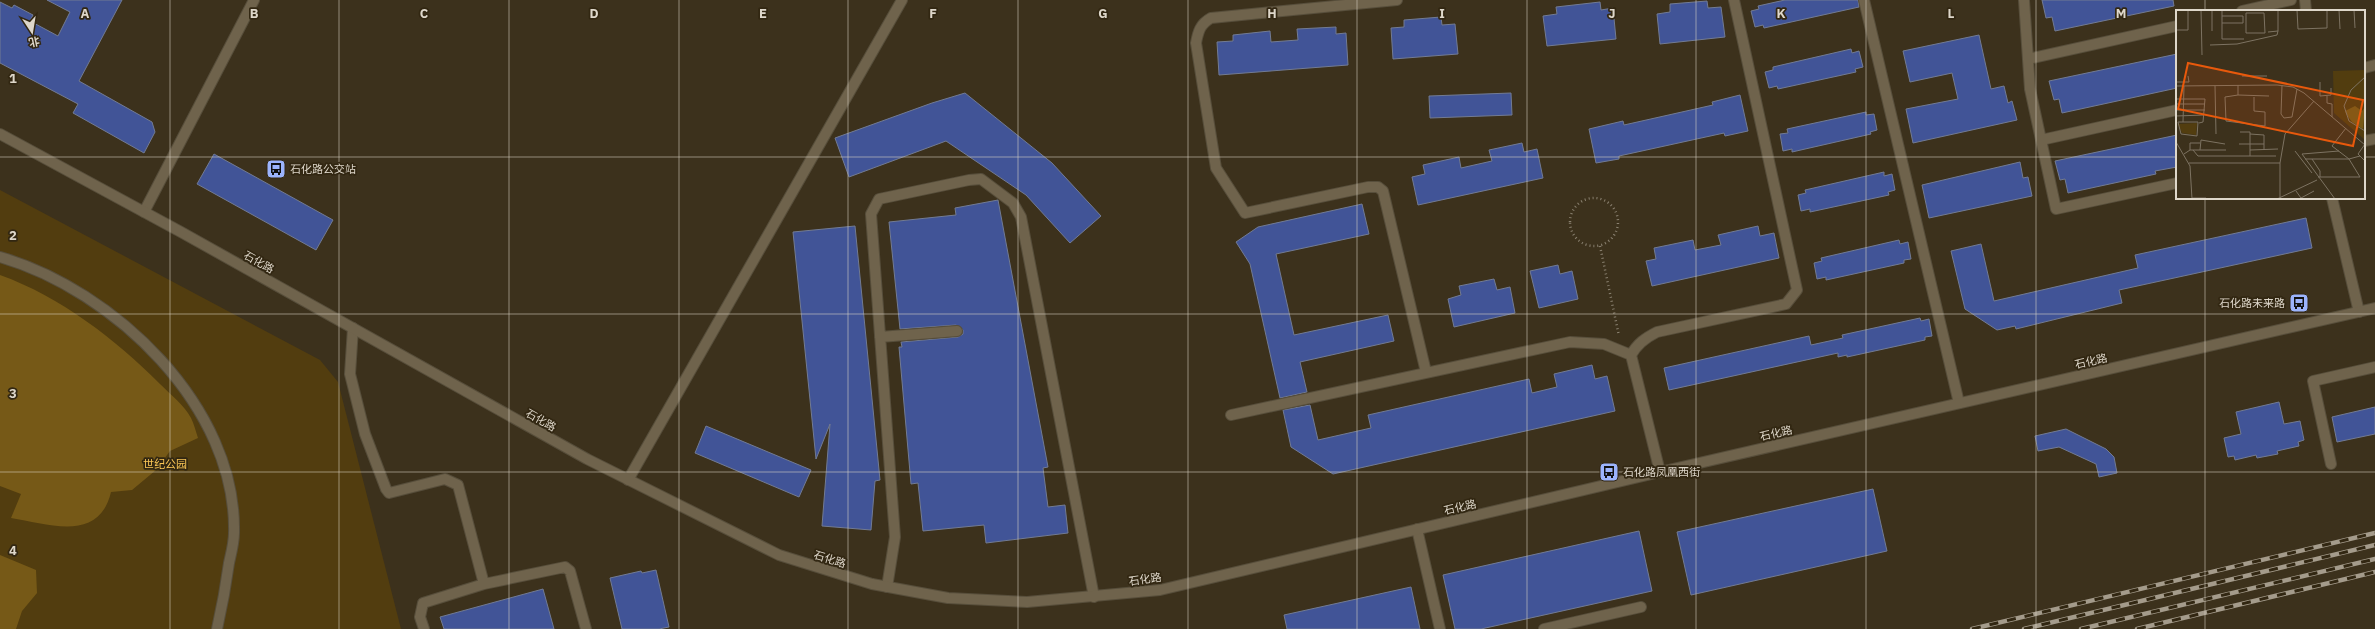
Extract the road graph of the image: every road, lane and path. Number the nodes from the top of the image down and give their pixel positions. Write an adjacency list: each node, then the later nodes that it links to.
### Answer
1 (254, 0): 22 (street)
2 (902, 0): 37 (street)
3 (1397, 0): 32 (street)
4 (1734, 0): 30 (street)
5 (1864, 0): 33 (street)
6 (2024, 0): 12 (street)
7 (2291, 0): 9 (street)
8 (2305, 0): 10 (street)
9 (2246, 10)
10 (2306, 10)
11 (2176, 26): 12 (street)
12 (2028, 59): 18 (street)
13 (2375, 65): 14 (street)
14 (2365, 68)
15 (2176, 110): 18 (street)
16 (0, 134): 22 (street, 石化路)
17 (2375, 139): 19 (street)
18 (2041, 140): 20 (street)
19 (2365, 141)
20 (2176, 183)
21 (2332, 199): 26 (street)
22 (144, 212): 27 (street, 石化路)
23 (1600, 246): 23 (path); 30 (path)
24 (0, 257): 43 (street)
25 (2375, 308): 26 (street, 石化路)
26 (2359, 312): 33 (street, 石化路)
27 (354, 328): 37 (street, 石化路); 39 (street)
28 (957, 331): 29 (street)
29 (880, 337): 40 (street); 41 (street)
30 (1627, 354): 32 (street); 36 (street)
31 (2375, 367): 35 (street)
32 (1426, 372): 34 (street)
33 (1959, 403): 36 (street, 石化路)
34 (1231, 415)
35 (2332, 464)
36 (1660, 472): 38 (street, 石化路)
37 (628, 480): 40 (street, 石化路)
38 (1417, 529): 41 (street, 石化路); 46 (street)
39 (484, 584): 44 (street); 45 (street)
40 (888, 587): 41 (street, 石化路)
41 (1094, 597)
42 (1641, 607): 47 (street)
43 (218, 629)
44 (424, 629)
45 (586, 629)
46 (1440, 629)
47 (1544, 629)

